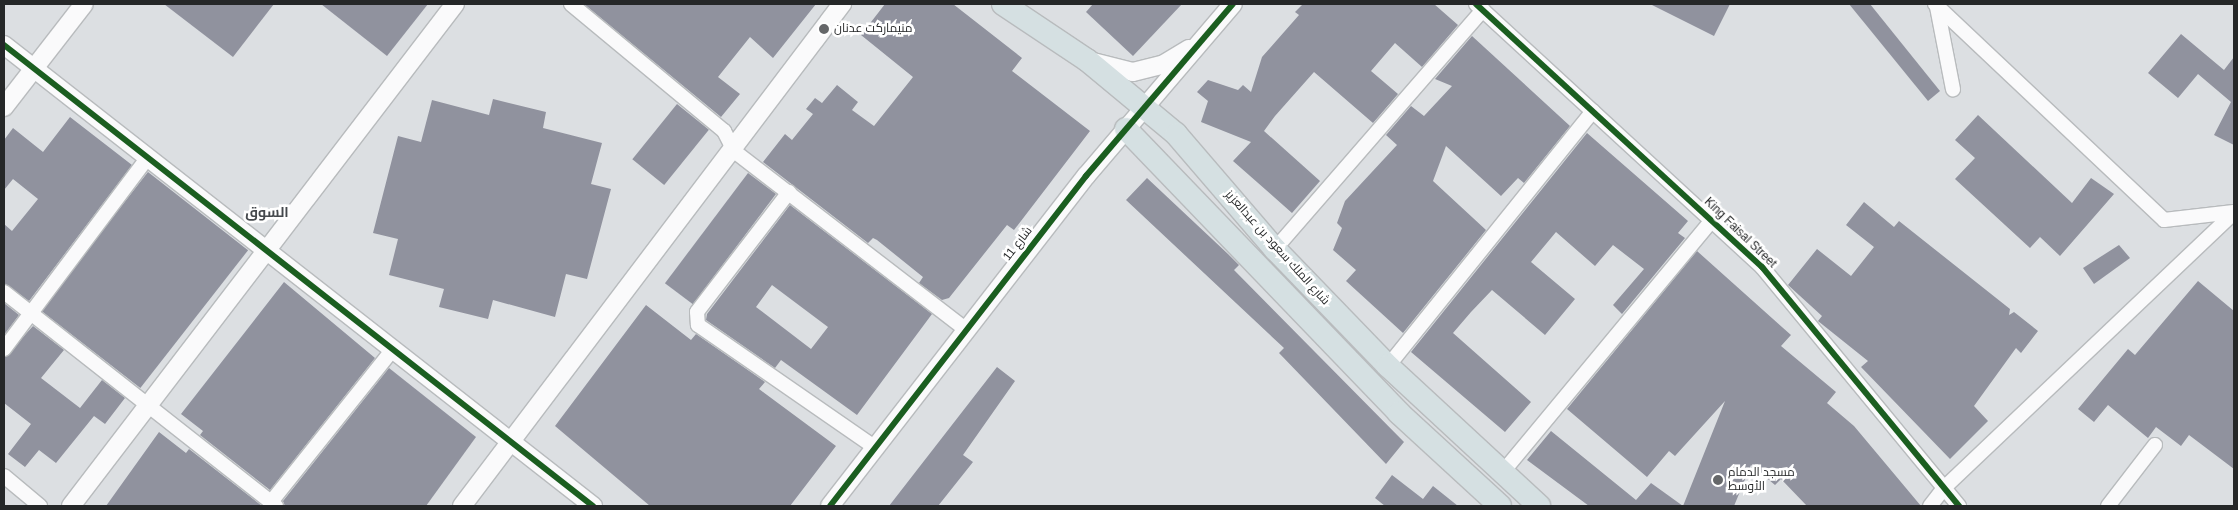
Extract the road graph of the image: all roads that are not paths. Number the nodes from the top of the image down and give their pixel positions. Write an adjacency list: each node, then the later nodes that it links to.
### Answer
1 (84, 4): 12 (street)
2 (455, 4): 24 (street)
3 (570, 4): 18 (street)
4 (842, 4): 18 (street)
5 (1003, 4): 11 (main road, شارع الملك سعود بن عبدالعزيز)
6 (1234, 4): 9 (street, شارع 11)
7 (1936, 6): 13 (street); 21 (street)
8 (1479, 7): 16 (street, King Faisal Street); 23 (street)
9 (1202, 41): 11 (street); 15 (street, شارع 11)
10 (4, 46): 12 (street)
11 (1087, 60): 15 (main road, شارع الملك سعود بن عبدالعزيز)
12 (34, 68): 14 (street); 19 (street)
13 (1953, 89)
14 (4, 107)
15 (1147, 108): 17 (street, شارع 11); 23 (main road, شارع الملك سعود بن عبدالعزيز)
16 (1593, 111): 22 (street, King Faisal Street); 30 (street)
17 (1126, 129): 27 (street, شارع 11); 44 (main road, شارع الملك سعود بن عبدالعزيز)
18 (734, 151): 20 (street); 32 (street)
19 (150, 156): 24 (street); 26 (street)
20 (789, 192): 27 (street); 34 (street)
21 (2234, 212): 37 (street)
22 (1711, 221): 35 (street); 37 (street, King Faisal Street)
23 (1275, 249): 30 (main road, شارع الملك سعود بن عبدالعزيز)
24 (268, 252): 29 (street); 31 (street)
25 (4, 292): 26 (street)
26 (32, 314): 28 (street); 31 (street)
27 (965, 329): 34 (street, شارع 11)
28 (4, 349)
29 (393, 349): 32 (street); 38 (street)
30 (1388, 366): 35 (main road, شارع الملك سعود بن عبدالعزيز)
31 (148, 405): 38 (street); 40 (street)
32 (512, 442): 41 (street); 42 (street)
33 (2155, 445): 48 (street)
34 (874, 447): 43 (street, شارع 11)
35 (1502, 472): 45 (main road, شارع الملك سعود بن عبدالعزيز)
36 (4, 476): 39 (street)
37 (1945, 487): 46 (street); 47 (street, King Faisal Street)
38 (273, 504)
39 (40, 506)
40 (71, 506)
41 (462, 506)
42 (593, 506)
43 (830, 506)
44 (1500, 506)
45 (1539, 506)
46 (1930, 506)
47 (1959, 506)
48 (2108, 506)

